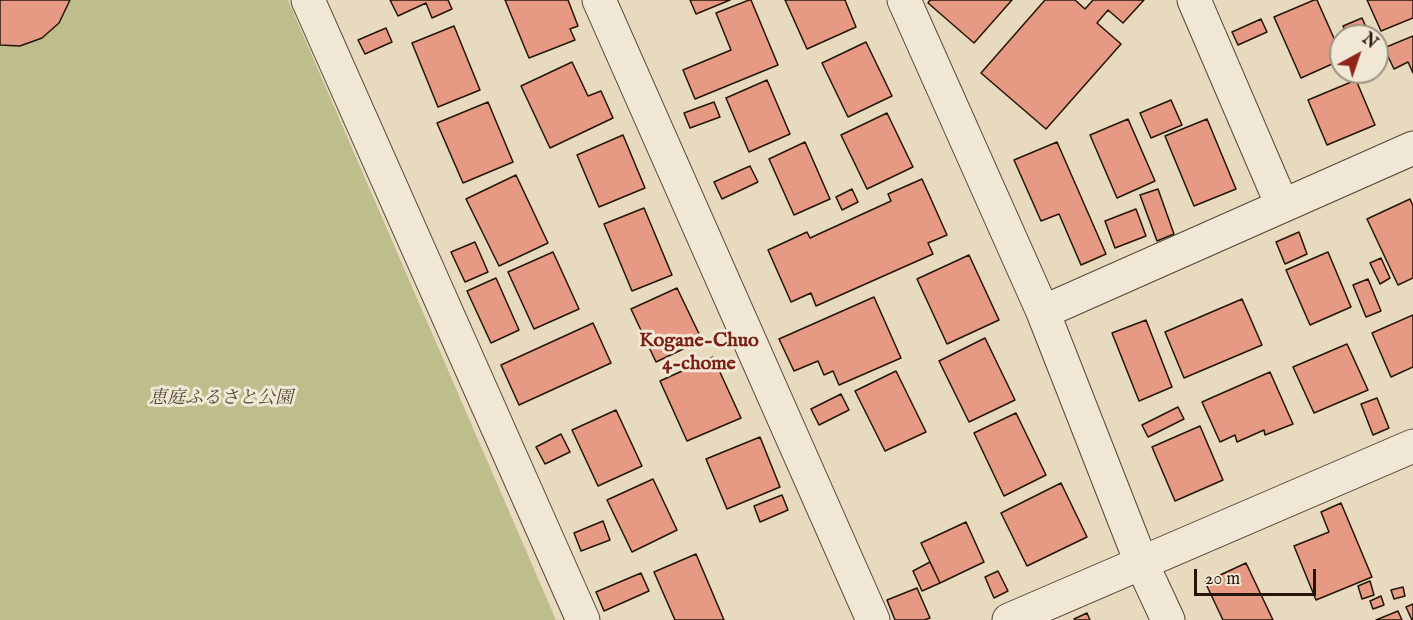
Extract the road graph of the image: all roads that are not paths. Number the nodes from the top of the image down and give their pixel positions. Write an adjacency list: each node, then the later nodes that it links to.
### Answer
1 (308, 0): 10 (street)
2 (599, 0): 11 (street)
3 (904, 0): 7 (street)
4 (1194, 0): 6 (street)
5 (1413, 148): 6 (street)
6 (1282, 205): 7 (street)
7 (1043, 312): 9 (street)
8 (1413, 446): 9 (street)
9 (1141, 562): 12 (street); 13 (street)
10 (583, 620)
11 (873, 620)
12 (1009, 620)
13 (1168, 620)

